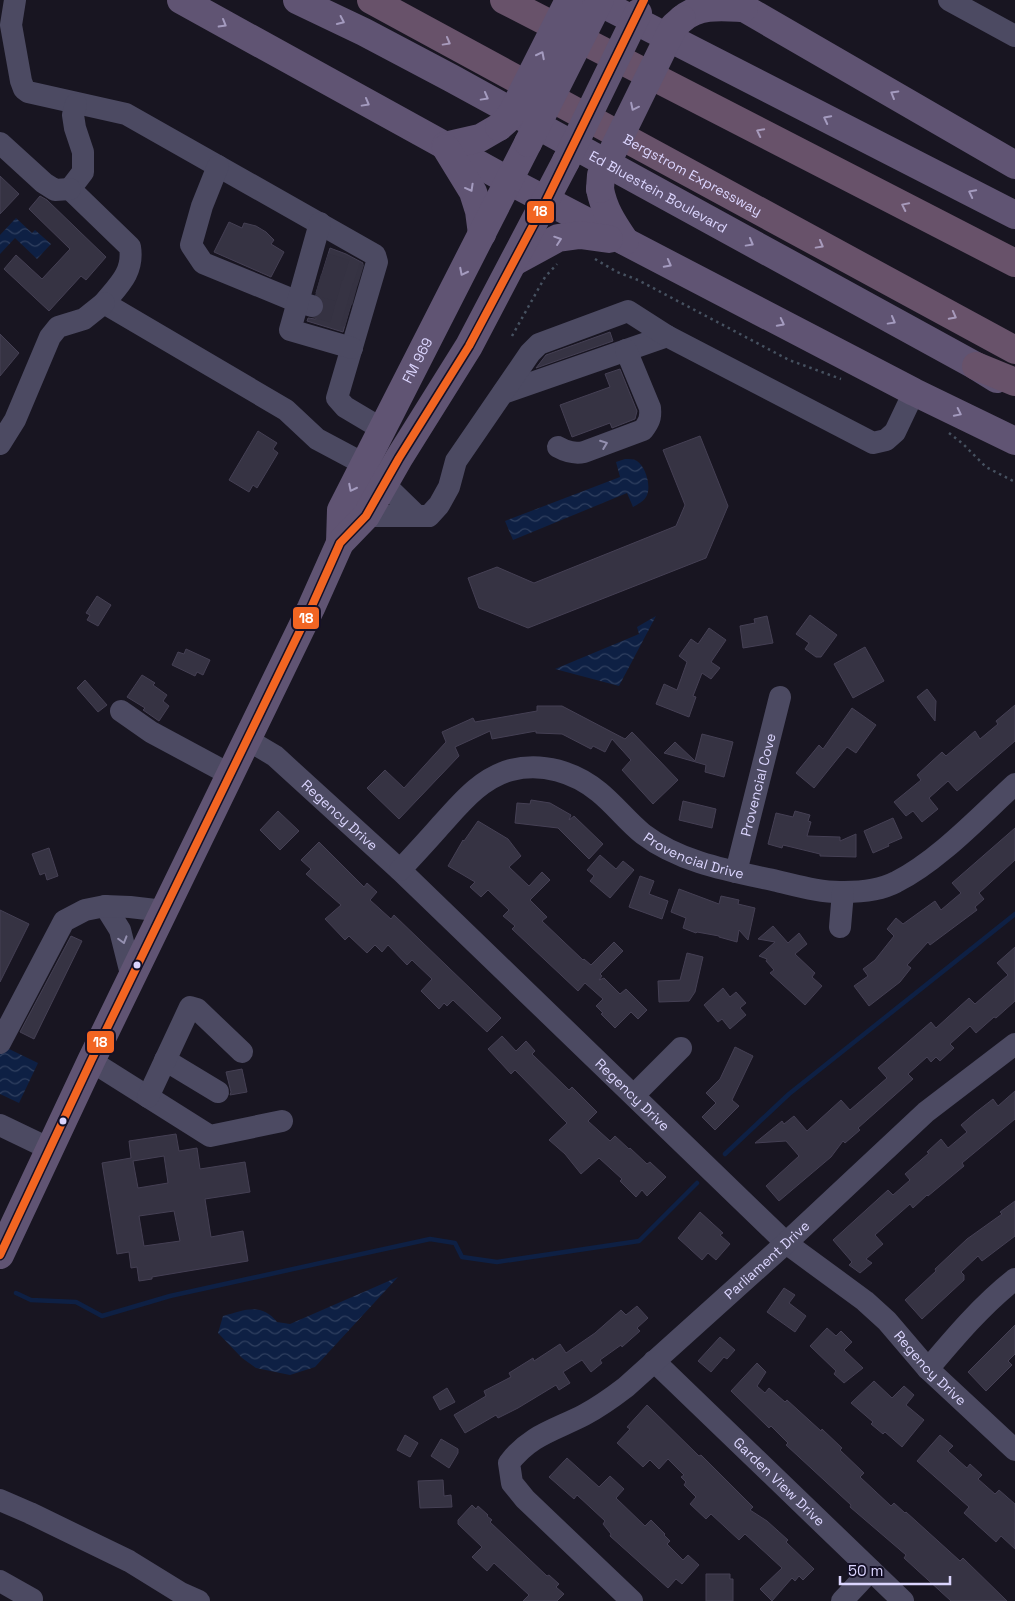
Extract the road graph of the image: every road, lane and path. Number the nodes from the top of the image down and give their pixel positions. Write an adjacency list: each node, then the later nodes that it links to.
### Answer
1 (14, 0): 13 (street)
2 (181, 0): 15 (main road, one-way to 15)
3 (297, 0): 38 (main road, Ed Bluestein Boulevard, one-way to 38)
4 (370, 0): 37 (highway, Bergstrom Expressway, one-way to 37)
5 (504, 0): 23 (highway, one-way to 5)
6 (569, 0): 15 (main road, one-way to 6, bridge)
7 (595, 0): 21 (main road, one-way to 7)
8 (600, 0): 18 (main road, FM 969, bridge)
9 (949, 0): 12 (street)
10 (737, 4): 16 (main road, one-way to 10); 25 (main road, one-way to 25, bridge)
11 (641, 6): 20 (main road, FM 969, bridge)
12 (1015, 36)
13 (76, 104): 17 (street); 19 (street)
14 (0, 142): 19 (street)
15 (445, 146): 18 (main road); 24 (main road, one-way to 24)
16 (1015, 165)
17 (218, 166): 22 (street); 31 (street)
18 (509, 182): 20 (main road); 24 (main road, FM 969 / FM 969)
19 (70, 189): 32 (street)
20 (546, 201): 25 (main road); 29 (main road, FM 969 / FM 969)
21 (1015, 215)
22 (320, 223): 31 (street); 35 (street)
23 (949, 228): 26 (highway); 30 (highway)
24 (482, 234): 44 (main road, FM 969 / FM 969, one-way to 44)
25 (625, 241): 29 (main road, one-way to 25); 42 (main road, one-way to 42)
26 (1015, 247)
27 (593, 258): 40 (path)
28 (561, 261): 33 (path)
29 (514, 262): 51 (main road, FM 969 / FM 969)
30 (1015, 263)
31 (311, 283): 35 (street)
32 (104, 303): 46 (street); 49 (street)
33 (512, 336)
34 (667, 336): 36 (street); 42 (street); 43 (street)
35 (352, 348): 44 (street)
36 (626, 350): 43 (street); 48 (street, one-way to 36)
37 (1015, 350)
38 (976, 366): 39 (highway); 41 (main road, Ed Bluestein Boulevard)
39 (1015, 382)
40 (849, 383)
41 (1015, 391)
42 (914, 392): 47 (main road, one-way to 47)
43 (503, 393): 53 (street)
44 (382, 429): 49 (main road, FM 969 / FM 969); 51 (main road)
45 (943, 429): 50 (path)
46 (1, 440)
47 (1015, 441)
48 (558, 447)
49 (364, 464): 54 (main road, FM 969 / FM 969, one-way to 54)
50 (1015, 482)
51 (384, 484): 52 (main road, FM 969 / FM 969); 53 (street)
52 (366, 516): 53 (street); 54 (main road, FM 969 / FM 969)
53 (417, 516)
54 (340, 543): 57 (main road, FM 969 / FM 969)
55 (780, 697): 61 (street, Provencial Cove)
56 (121, 711): 58 (street)
57 (248, 740): 58 (main road, FM 969 / FM 969); 60 (street, Regency Drive)
58 (231, 775): 64 (main road, FM 969 / FM 969)
59 (1015, 784): 62 (street, Provencial Drive)
60 (400, 870): 61 (street, Provencial Drive); 74 (street, Regency Drive)
61 (736, 872): 62 (street, Provencial Drive)
62 (843, 892): 65 (street)
63 (105, 906): 64 (street); 66 (street, one-way to 66); 67 (street)
64 (164, 912): 66 (main road, FM 969 / FM 969)
65 (840, 927)
66 (132, 978): 72 (main road, FM 969 / FM 969)
67 (0, 1043)
68 (1015, 1044): 79 (street, Parliament Drive)
69 (681, 1048): 74 (street)
70 (242, 1052): 71 (street)
71 (165, 1060): 73 (street); 75 (street)
72 (91, 1061): 75 (street); 78 (main road, FM 969 / FM 969)
73 (218, 1092)
74 (634, 1096): 79 (street, Regency Drive)
75 (148, 1097): 76 (street)
76 (282, 1121)
77 (0, 1126): 78 (street)
78 (50, 1149): 80 (main road, FM 969 / FM 969)
79 (786, 1243): 82 (street, Parliament Drive); 83 (street, Regency Drive)
80 (2, 1245)
81 (1015, 1279): 83 (street)
82 (654, 1362): 86 (street, Garden View Drive); 90 (street, Parliament Drive)
83 (928, 1369): 84 (street, Regency Drive)
84 (1015, 1450)
85 (0, 1500): 89 (street)
86 (871, 1570): 91 (street); 92 (street, Garden View Drive)
87 (0, 1581): 88 (street)
88 (32, 1599)
89 (199, 1601)
90 (632, 1601)
91 (842, 1601)
92 (903, 1601)

